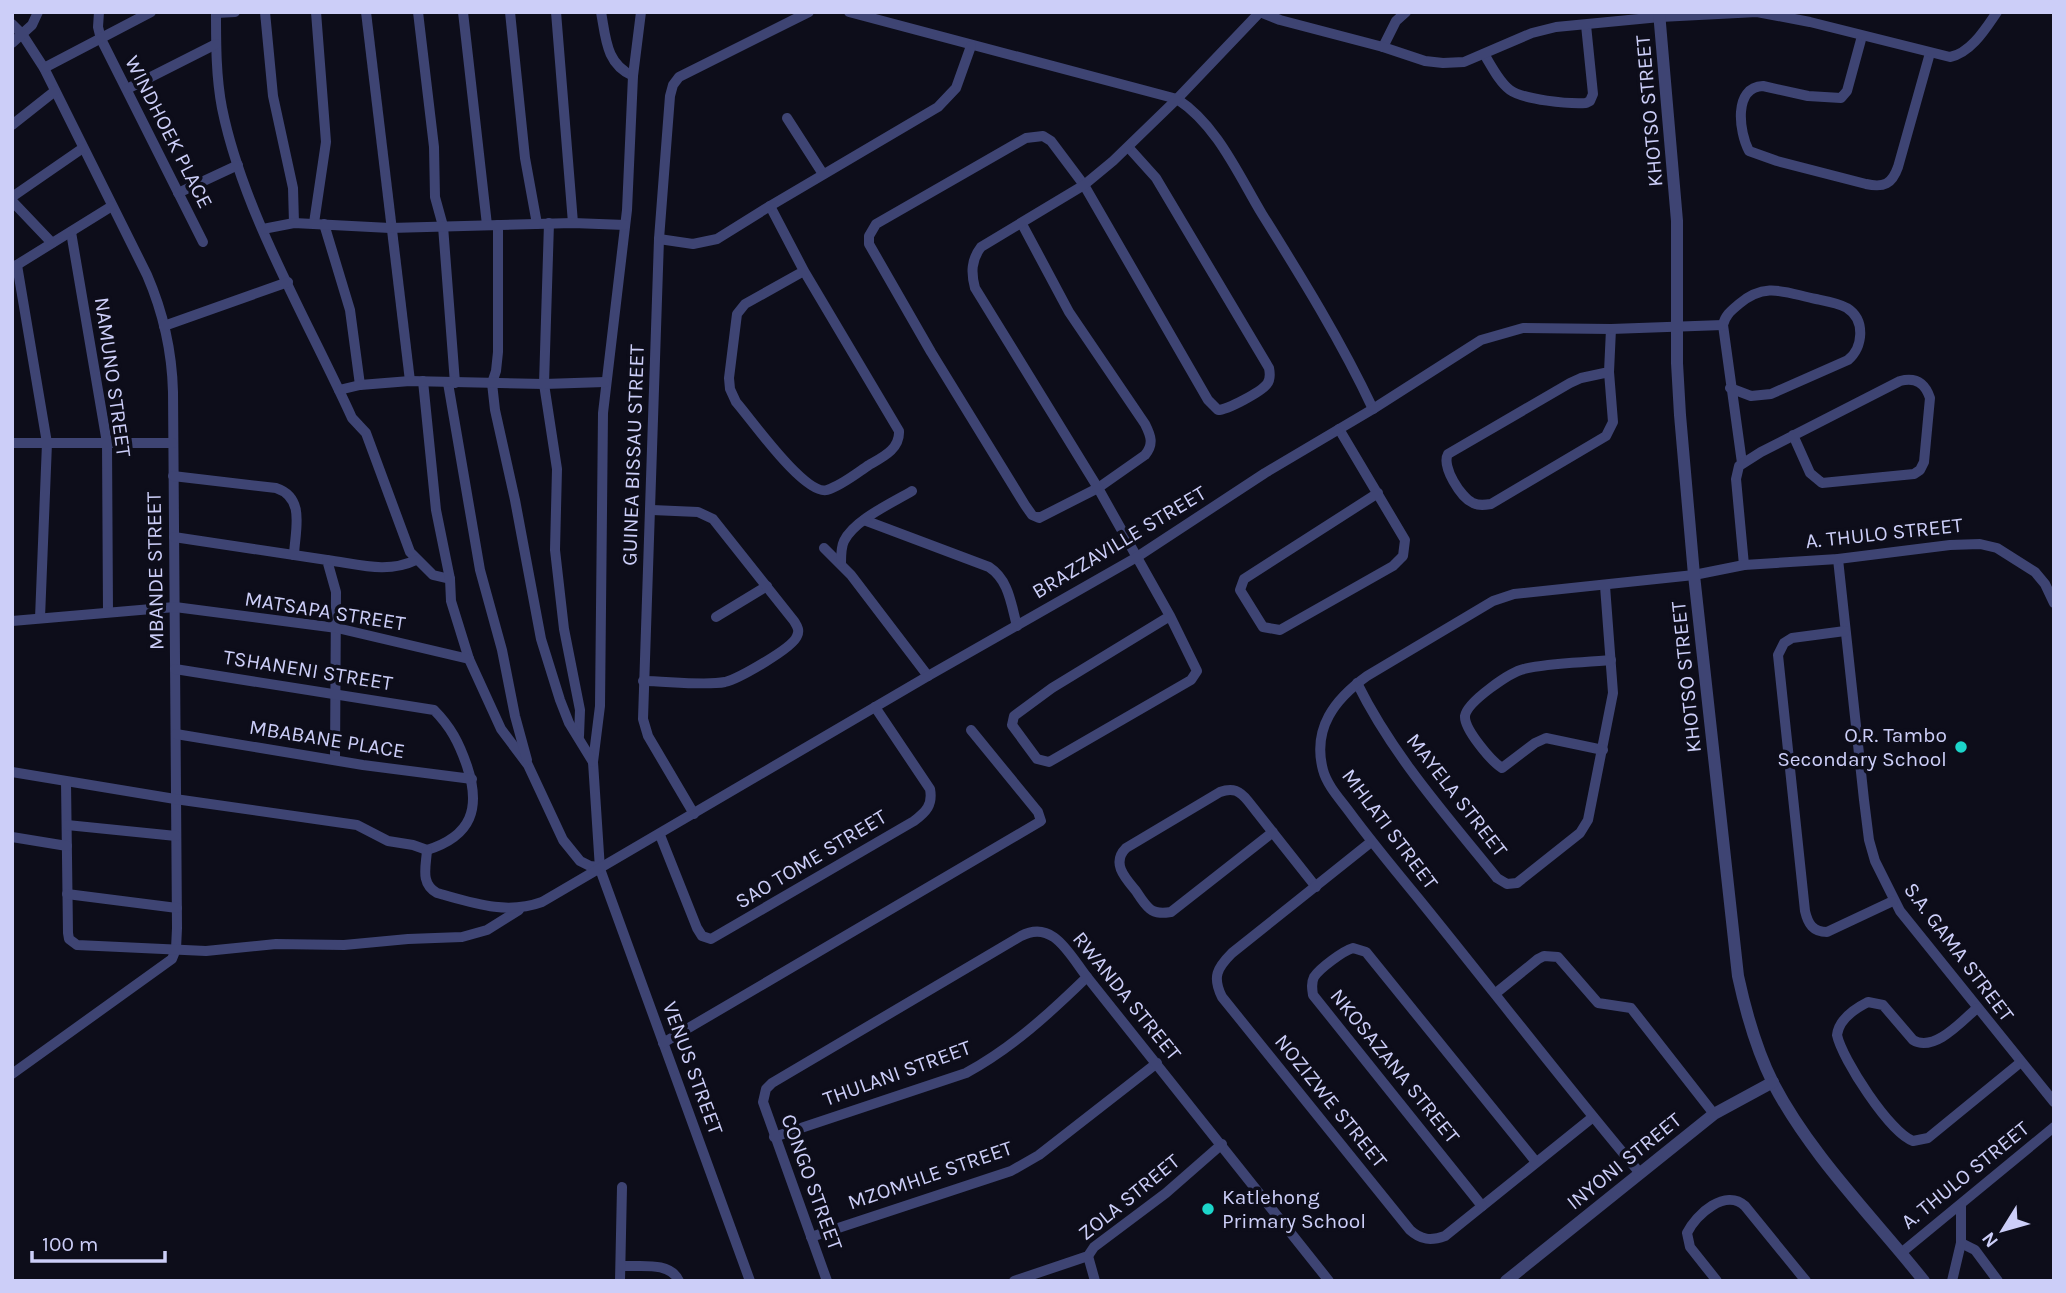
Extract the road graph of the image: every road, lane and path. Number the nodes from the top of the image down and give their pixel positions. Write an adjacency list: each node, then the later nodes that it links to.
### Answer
1 (38, 12): 22 (street)
2 (99, 12): 24 (street)
3 (151, 12): 24 (street)
4 (216, 12): 5 (street); 26 (street)
5 (234, 12)
6 (265, 12): 47 (street)
7 (316, 12): 48 (street)
8 (366, 12): 56 (street)
9 (418, 12): 55 (street)
10 (463, 12): 53 (street)
11 (510, 12): 51 (street)
12 (556, 12): 50 (street)
13 (601, 12): 32 (street)
14 (641, 12): 32 (street)
15 (809, 12): 59 (street, GUINEA BISSAU STREET)
16 (849, 12): 27 (street)
17 (1406, 12): 28 (street)
18 (1994, 13): 29 (street)
19 (1660, 15): 21 (street); 23 (street); 67 (street, KHOTSO STREET)
20 (12, 24): 22 (street, MBANDE STREET)
21 (1586, 25): 30 (street); 30 (street)
22 (22, 34): 25 (street); 31 (street, MBANDE STREET)
23 (1862, 36): 29 (street); 29 (street)
24 (102, 39): 31 (street); 33 (street, WINDHOEK PLACE)
25 (12, 43)
26 (216, 44): 33 (street); 40 (street)
27 (971, 46): 35 (street); 41 (street)
28 (1383, 47): 30 (street); 35 (street)
29 (1930, 53)
30 (1484, 54)
31 (44, 68): 34 (street, MBANDE STREET)
32 (633, 76): 54 (street)
33 (127, 89): 43 (street, WINDHOEK PLACE)
34 (55, 91): 37 (street); 38 (street, MBANDE STREET)
35 (1177, 99): 39 (street); 79 (street)
36 (787, 118): 41 (street)
37 (12, 125)
38 (83, 148): 44 (street); 45 (street, MBANDE STREET)
39 (1129, 148): 42 (street); 42 (street)
40 (238, 165): 43 (street); 57 (street)
41 (823, 174): 46 (street)
42 (1084, 185): 52 (street); 88 (street)
43 (178, 193): 60 (street, WINDHOEK PLACE)
44 (12, 199): 61 (street)
45 (112, 205): 58 (street); 66 (street, MBANDE STREET)
46 (770, 206): 59 (street); 63 (street)
47 (294, 223): 48 (street); 57 (street)
48 (319, 223): 56 (street); 76 (street)
49 (550, 223): 50 (street); 51 (street); 75 (street)
50 (573, 223): 54 (street)
51 (537, 224): 53 (street)
52 (1022, 224): 88 (street); 88 (street)
53 (492, 225): 55 (street); 74 (street)
54 (625, 225): 72 (street)
55 (443, 226): 56 (street); 73 (street)
56 (390, 228): 70 (street)
57 (263, 229): 64 (street)
58 (71, 232): 61 (street); 84 (street, NAMUNO STREET)
59 (659, 239): 91 (street, GUINEA BISSAU STREET)
60 (203, 242)
61 (52, 243): 62 (street)
62 (15, 266): 83 (street)
63 (804, 271): 63 (street)
64 (288, 282): 66 (street); 78 (street)
65 (1723, 325): 67 (street, BRAZZAVILLE STREET); 77 (street); 77 (street)
66 (164, 326): 85 (street, MBANDE STREET)
67 (1677, 327): 68 (street, BRAZZAVILLE STREET); 102 (street, KHOTSO STREET)
68 (1611, 329): 69 (street); 79 (street, BRAZZAVILLE STREET)
69 (1609, 372): 69 (street)
70 (410, 381): 71 (street); 76 (street)
71 (423, 381): 73 (street); 103 (street)
72 (605, 382): 75 (street); 129 (street)
73 (451, 383): 74 (street); 130 (street)
74 (492, 383): 75 (street); 126 (street)
75 (544, 384): 126 (street)
76 (360, 385): 78 (street)
77 (1730, 388): 86 (street)
78 (339, 390): 99 (street)
79 (1373, 409): 80 (street, BRAZZAVILLE STREET)
80 (1339, 429): 90 (street); 96 (street, BRAZZAVILLE STREET)
81 (1793, 435): 81 (street); 86 (street)
82 (12, 443): 83 (street)
83 (47, 443): 84 (street); 111 (street)
84 (107, 443): 85 (street); 108 (street, NAMUNO STREET)
85 (173, 443): 87 (street, MBANDE STREET)
86 (1742, 463): 101 (street)
87 (173, 476): 93 (street, MBANDE STREET); 95 (street)
88 (1098, 488): 96 (street)
89 (912, 491): 92 (street)
90 (1378, 493): 90 (street)
91 (652, 510): 104 (street); 120 (street, GUINEA BISSAU STREET)
92 (864, 520): 100 (street); 113 (street)
93 (174, 537): 95 (street); 107 (street, MBANDE STREET)
94 (824, 548): 100 (street)
95 (294, 555): 98 (street)
96 (1137, 557): 109 (street); 113 (street, BRAZZAVILLE STREET)
97 (1839, 559): 101 (street, A. THULO STREET); 106 (street, A. THULO STREET); 115 (street, S.A. GAMA STREET)
98 (327, 560): 99 (street); 114 (street)
99 (416, 560): 103 (street)
100 (841, 563): 119 (street)
101 (1744, 565): 102 (street, A. THULO STREET)
102 (1694, 575): 105 (street, MHLATI STREET); 158 (street, KHOTSO STREET)
103 (450, 579): 116 (street)
104 (767, 586): 110 (street); 120 (street)
105 (1605, 586): 117 (street, MAYELA STREET); 121 (street, MHLATI STREET)
106 (2054, 603)
107 (174, 607): 108 (street, MATSAPA STREET); 114 (street, MATSAPA STREET); 118 (street, MBANDE STREET)
108 (108, 612): 111 (street, MATSAPA STREET)
109 (1170, 616): 109 (street)
110 (716, 617)
111 (40, 618): 112 (street, MATSAPA STREET)
112 (12, 621)
113 (1017, 626): 119 (street, BRAZZAVILLE STREET)
114 (337, 628): 116 (street, MATSAPA STREET); 122 (street)
115 (1846, 631): 147 (street, S.A. GAMA STREET); 147 (street)
116 (469, 659): 130 (street)
117 (1611, 660): 127 (street, MAYELA STREET); 127 (street)
118 (175, 669): 122 (street, TSHANENI STREET); 125 (street, MBANDE STREET)
119 (928, 676): 123 (street, BRAZZAVILLE STREET)
120 (643, 681): 135 (street, GUINEA BISSAU STREET)
121 (1357, 683): 127 (street, MAYELA STREET); 141 (street, MHLATI STREET)
122 (336, 694): 128 (street); 132 (street, TSHANENI STREET)
123 (875, 708): 135 (street, BRAZZAVILLE STREET); 138 (street, SAO TOME STREET)
124 (971, 730): 154 (street)
125 (176, 734): 128 (street, MBABANE PLACE); 134 (street, MBANDE STREET)
126 (579, 736): 129 (street)
127 (1603, 750)
128 (335, 759): 132 (street, MBABANE PLACE)
129 (593, 762): 144 (street, VENUS STREET)
130 (528, 765): 144 (street)
131 (12, 772): 133 (street)
132 (472, 779): 143 (street)
133 (66, 782): 134 (street); 136 (street)
134 (175, 799): 139 (street, MBANDE STREET); 143 (street)
135 (694, 814): 138 (street, BRAZZAVILLE STREET)
136 (67, 825): 139 (street); 142 (street)
137 (1273, 832): 137 (street); 145 (street)
138 (660, 835): 144 (street, BRAZZAVILLE STREET)
139 (176, 836): 148 (street, MBANDE STREET)
140 (12, 837): 142 (street)
141 (1371, 842): 145 (street, NOZIZWE STREET); 152 (street, MHLATI STREET)
142 (67, 846): 146 (street)
143 (427, 850): 149 (street)
144 (600, 868): 149 (street, BRAZZAVILLE STREET); 154 (street, VENUS STREET)
145 (1316, 887): 170 (street, NOZIZWE STREET)
146 (67, 894): 148 (street); 150 (street)
147 (1893, 901): 153 (street, S.A. GAMA STREET)
148 (177, 908): 150 (street, MBANDE STREET)
149 (521, 908): 150 (street)
150 (176, 951): 157 (street)
151 (1087, 977): 156 (street, RWANDA STREET); 159 (street, RWANDA STREET); 164 (street, THULANI STREET)
152 (1496, 993): 161 (street); 162 (street, MHLATI STREET)
153 (1977, 1008): 155 (street, S.A. GAMA STREET); 155 (street)
154 (663, 1043): 178 (street, VENUS STREET)
155 (2021, 1062): 160 (street, S.A. GAMA STREET)
156 (1157, 1063): 165 (street, RWANDA STREET); 171 (street, MZOMHLE STREET)
157 (12, 1074)
158 (1773, 1082): 161 (street, INYONI STREET); 173 (street, KHOTSO STREET)
159 (763, 1095): 164 (street, CONGO STREET)
160 (2054, 1102)
161 (1714, 1114): 167 (street, INYONI STREET)
162 (1592, 1117): 166 (street, NOZIZWE STREET); 167 (street, MHLATI STREET)
163 (2054, 1127): 169 (street, A. THULO STREET)
164 (774, 1137): 171 (street, CONGO STREET)
165 (1222, 1144): 174 (street, ZOLA STREET); 182 (street, RWANDA STREET)
166 (1536, 1162): 170 (street, NOZIZWE STREET); 170 (street, NKOSAZANA STREET)
167 (1639, 1172): 183 (street, INYONI STREET)
168 (622, 1187): 175 (street)
169 (1961, 1205): 172 (street); 173 (street, A. THULO STREET)
170 (1482, 1206)
171 (811, 1237): 179 (street, CONGO STREET)
172 (1961, 1243): 187 (street); 188 (street)
173 (1902, 1253): 186 (street, KHOTSO STREET)
174 (1088, 1256): 180 (street, ZOLA STREET); 181 (street)
175 (621, 1266): 176 (street); 177 (street)
176 (620, 1281)
177 (679, 1281)
178 (750, 1281)
179 (827, 1281)
180 (1014, 1281)
181 (1095, 1281)
182 (1329, 1281)
183 (1506, 1281)
184 (1717, 1281): 185 (street)
185 (1806, 1281)
186 (1924, 1281)
187 (1952, 1281)
188 (1998, 1281)

